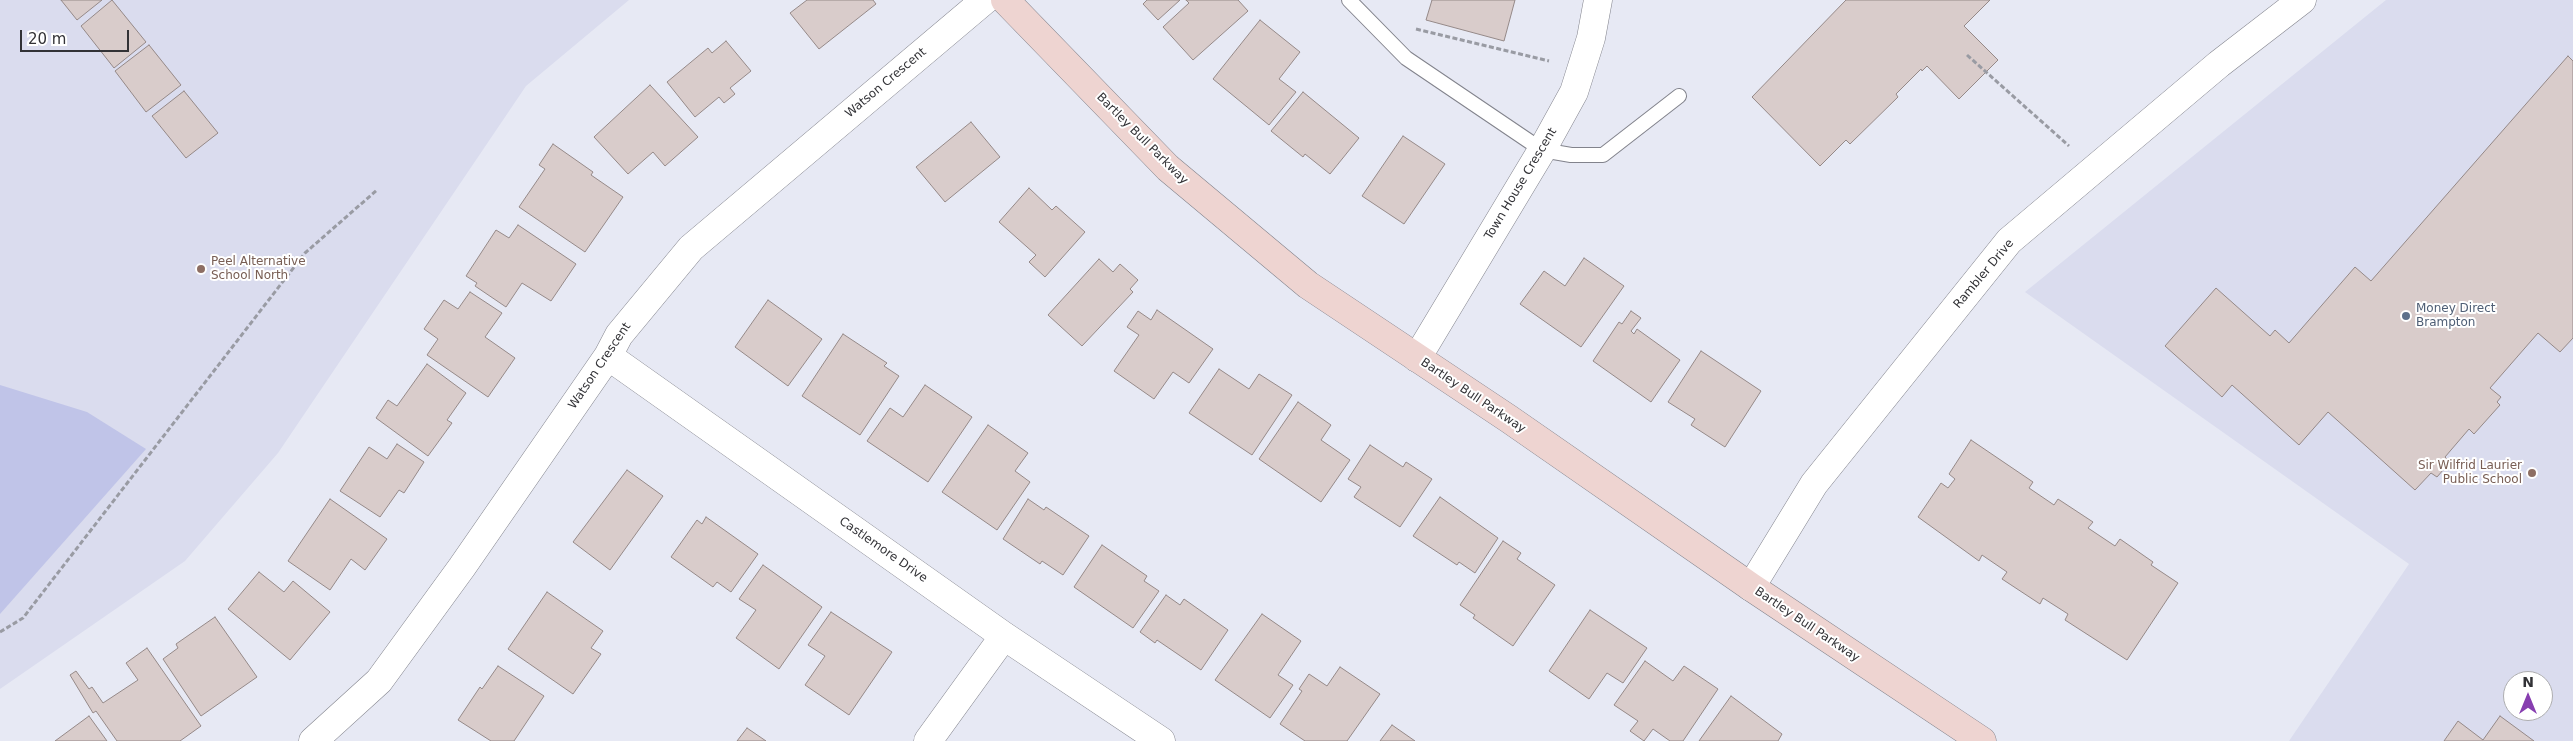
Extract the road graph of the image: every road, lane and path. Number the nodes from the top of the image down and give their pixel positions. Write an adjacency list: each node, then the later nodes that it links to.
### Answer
1 (985, 0): 13 (street, Watson Crescent)
2 (1005, 0): 14 (street, Bartley Bull Parkway)
3 (1349, 0): 6 (lane)
4 (1598, 0): 8 (street, Town House Crescent)
5 (2291, 3): 11 (street, Rambler Drive)
6 (1366, 17): 8 (path); 10 (lane)
7 (1967, 55): 11 (path)
8 (1581, 69): 10 (street, Town House Crescent)
9 (1679, 96): 10 (lane)
10 (1542, 150): 14 (street, Town House Crescent)
11 (2094, 169): 15 (street, Rambler Drive)
12 (377, 190): 16 (path)
13 (608, 356): 17 (street, Castlemore Drive); 18 (street, Watson Crescent)
14 (1417, 358): 15 (street, Bartley Bull Parkway)
15 (1751, 587): 21 (street, Bartley Bull Parkway)
16 (0, 632)
17 (1004, 636): 19 (street); 20 (street, Castlemore Drive)
18 (313, 741)
19 (928, 741)
20 (1161, 741)
21 (1982, 741)

